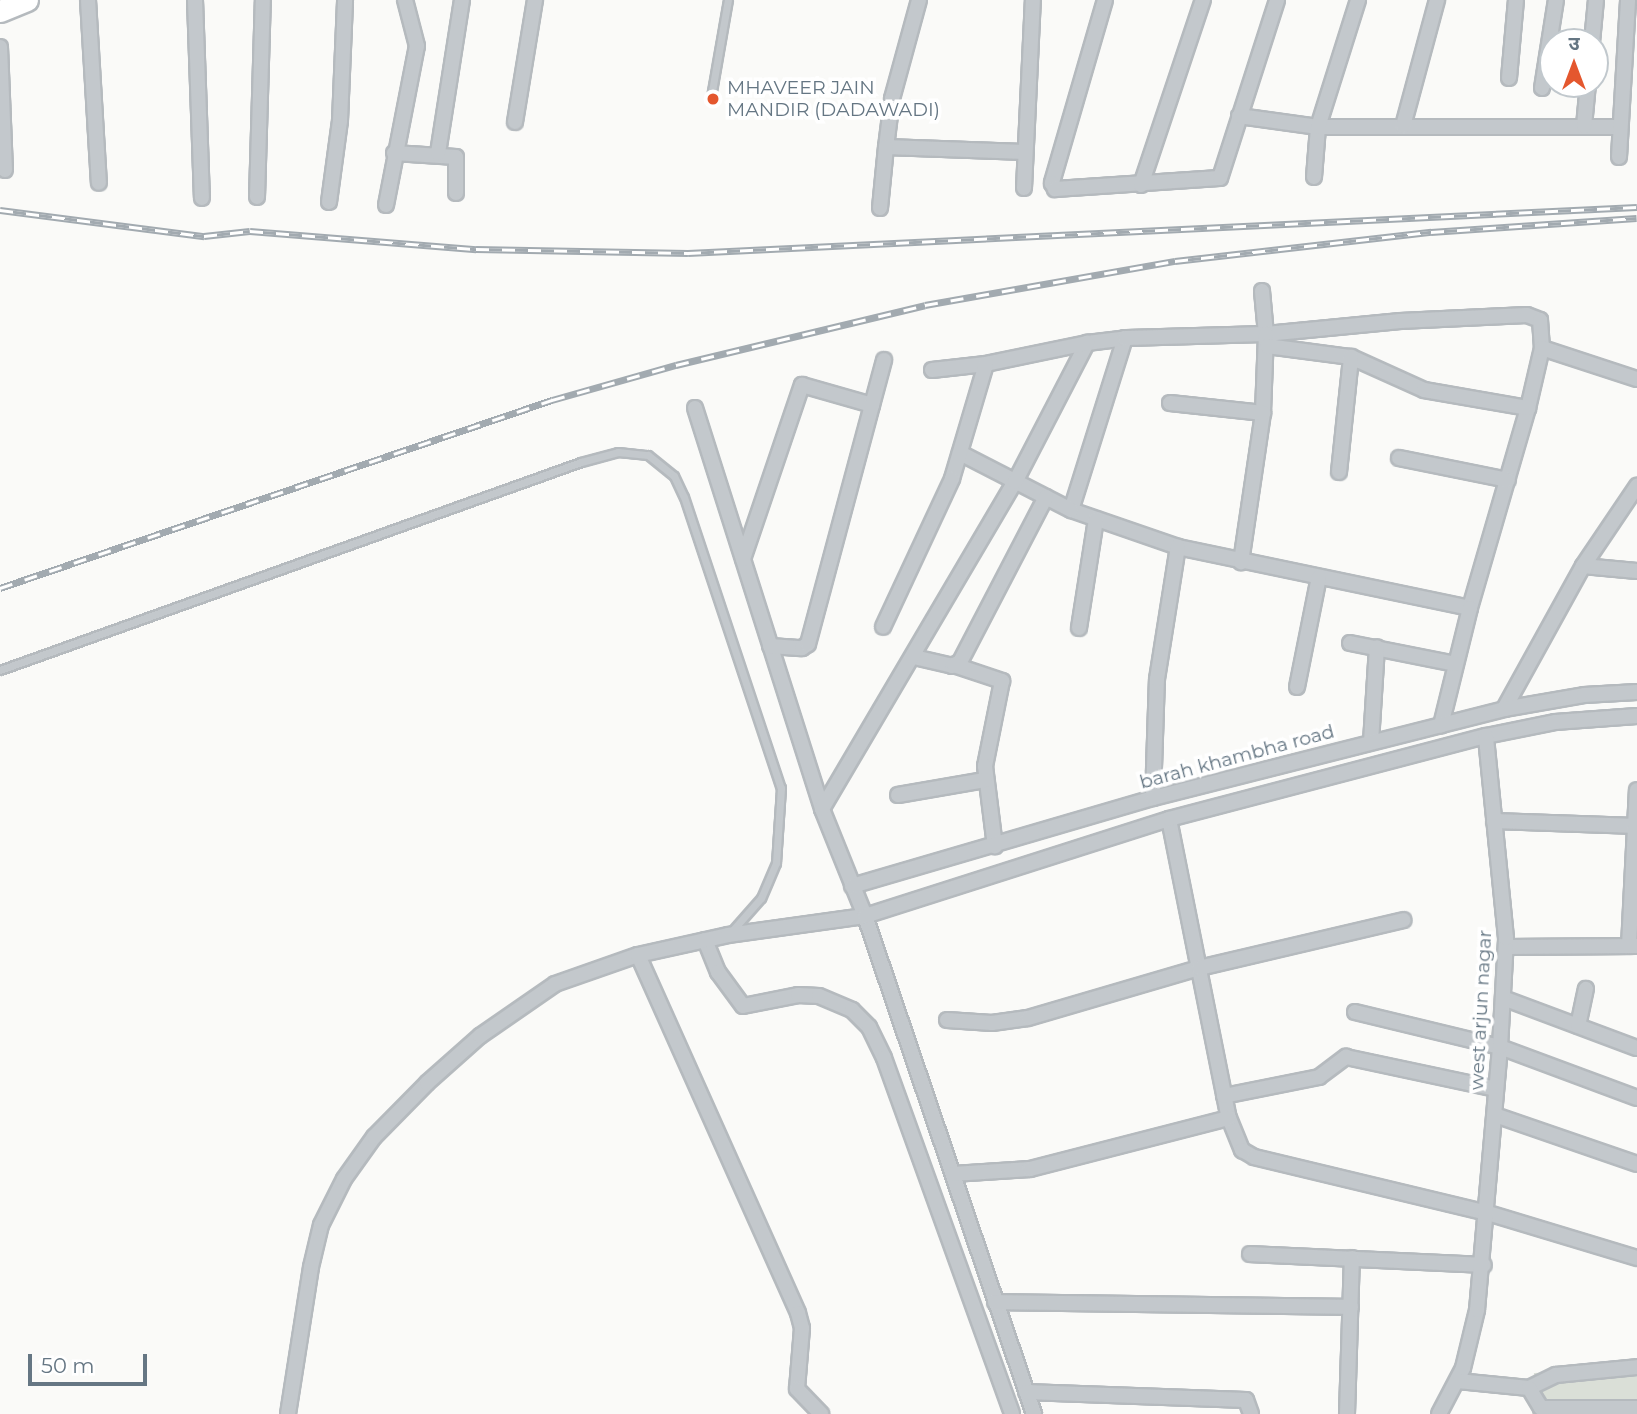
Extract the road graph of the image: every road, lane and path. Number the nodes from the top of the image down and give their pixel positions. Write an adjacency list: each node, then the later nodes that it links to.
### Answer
1 (27, 0): 21 (main road)
2 (88, 0): 42 (street)
3 (195, 0): 47 (street)
4 (263, 0): 46 (street)
5 (345, 0): 48 (street)
6 (405, 0): 37 (street)
7 (463, 0): 38 (street)
8 (534, 0): 30 (street)
9 (728, 0): 27 (lane)
10 (919, 0): 35 (street)
11 (1033, 0): 36 (street)
12 (1105, 0): 43 (street)
13 (1203, 0): 43 (street)
14 (1277, 0): 29 (street)
15 (1358, 0): 33 (street)
16 (1437, 0): 32 (street)
17 (1516, 0): 26 (street)
18 (1556, 0): 22 (street)
19 (1596, 0): 23 (street)
20 (1628, 0): 24 (street)
21 (0, 11)
22 (1552, 28)
23 (1593, 28)
24 (1630, 31): 34 (street)
25 (0, 47): 40 (street)
26 (1509, 78)
27 (711, 97)
28 (1587, 98): 31 (street)
29 (1239, 116): 33 (street); 43 (street)
30 (514, 122)
31 (1584, 125): 32 (street); 34 (street)
32 (1402, 126): 33 (street)
33 (1318, 127): 41 (street)
34 (1617, 127): 39 (street)
35 (886, 147): 36 (street); 50 (street)
36 (1025, 152): 44 (street)
37 (394, 153): 38 (street); 49 (street)
38 (438, 153): 45 (street)
39 (1619, 157)
40 (5, 170)
41 (1314, 177)
42 (99, 183)
43 (1141, 185)
44 (1024, 188)
45 (456, 193)
46 (257, 197)
47 (202, 198)
48 (329, 202)
49 (386, 205)
50 (880, 208)
51 (1262, 291): 53 (street)
52 (1125, 338): 53 (street); 54 (street); 73 (street)
53 (1266, 340): 55 (street); 56 (street); 65 (street)
54 (1087, 343): 58 (street); 70 (street)
55 (1542, 348): 60 (street); 64 (street)
56 (1351, 357): 64 (street); 68 (street)
57 (884, 360): 62 (street)
58 (986, 364): 59 (street); 66 (street)
59 (932, 370)
60 (1637, 379)
61 (1170, 403): 65 (street)
62 (872, 405): 76 (street); 85 (street)
63 (695, 408): 76 (street)
64 (1528, 408): 69 (street)
65 (1263, 413): 77 (street)
66 (960, 453): 70 (street); 82 (street)
67 (1399, 458): 69 (street)
68 (1339, 472)
69 (1508, 480): 81 (street)
70 (1015, 482): 72 (street); 87 (street)
71 (1637, 486): 78 (street)
72 (1046, 497): 73 (street); 89 (street)
73 (1071, 510): 74 (street)
74 (1097, 519): 75 (street); 83 (street)
75 (1178, 547): 77 (street); 101 (street)
76 (743, 559): 85 (street)
77 (1241, 562): 80 (street)
78 (1583, 566): 79 (street); 93 (street)
79 (1637, 571)
80 (1319, 577): 81 (street); 91 (street)
81 (1470, 608): 88 (street)
82 (883, 627)
83 (1079, 628)
84 (1350, 643): 86 (street)
85 (770, 646): 102 (street)
86 (1377, 647): 88 (street); 97 (street)
87 (914, 657): 89 (street); 102 (street)
88 (1455, 664): 95 (street)
89 (954, 665): 98 (street)
90 (0, 670): 110 (lane)
91 (1297, 687)
92 (1637, 692): 93 (street, barah khambha road)
93 (1504, 709): 95 (street, barah khambha road)
94 (1637, 716): 96 (street)
95 (1441, 725): 97 (street, barah khambha road)
96 (1486, 736): 103 (street); 104 (street, west arjun nagar)
97 (1371, 742): 101 (street, barah khambha road)
98 (985, 780): 100 (street); 106 (street)
99 (1637, 790): 105 (street)
100 (898, 795)
101 (1153, 798): 106 (street, barah khambha road)
102 (822, 809): 107 (street)
103 (1169, 819): 108 (street); 115 (street)
104 (1494, 821): 105 (street); 113 (street, west arjun nagar)
105 (1637, 827): 112 (street)
106 (995, 846): 107 (street, barah khambha road)
107 (852, 886): 108 (street)
108 (865, 916): 110 (street); 129 (street)
109 (1402, 920): 115 (street)
110 (728, 935): 111 (street)
111 (705, 940): 114 (street); 144 (street)
112 (1633, 946): 113 (street)
113 (1506, 947): 117 (street, west arjun nagar)
114 (638, 955): 142 (street); 143 (street)
115 (1199, 968): 119 (street); 124 (street)
116 (1586, 989): 120 (street)
117 (1503, 998): 120 (street); 121 (street, west arjun nagar)
118 (1355, 1012): 121 (street)
119 (947, 1020)
120 (1578, 1026): 122 (street)
121 (1500, 1047): 123 (street, west arjun nagar); 125 (street)
122 (1637, 1048)
123 (1496, 1089): 124 (street); 126 (street, west arjun nagar)
124 (1224, 1096): 127 (street)
125 (1637, 1098)
126 (1494, 1115): 128 (street); 130 (street, west arjun nagar)
127 (1229, 1118): 129 (street); 130 (street)
128 (1637, 1164)
129 (953, 1174): 135 (street)
130 (1488, 1207): 133 (street); 134 (street, west arjun nagar)
131 (1250, 1254): 132 (street)
132 (1352, 1258): 134 (street); 136 (street)
133 (1637, 1258)
134 (1483, 1265): 138 (street, west arjun nagar)
135 (995, 1302): 136 (street); 140 (street)
136 (1351, 1307): 147 (street)
137 (1637, 1367): 139 (street)
138 (1461, 1374): 139 (street); 148 (street, west arjun nagar)
139 (1529, 1388): 141 (street)
140 (1026, 1392): 145 (street); 146 (street)
141 (1637, 1408)
142 (288, 1414)
143 (821, 1414)
144 (1012, 1414)
145 (1034, 1414)
146 (1251, 1414)
147 (1348, 1414)
148 (1439, 1414)

